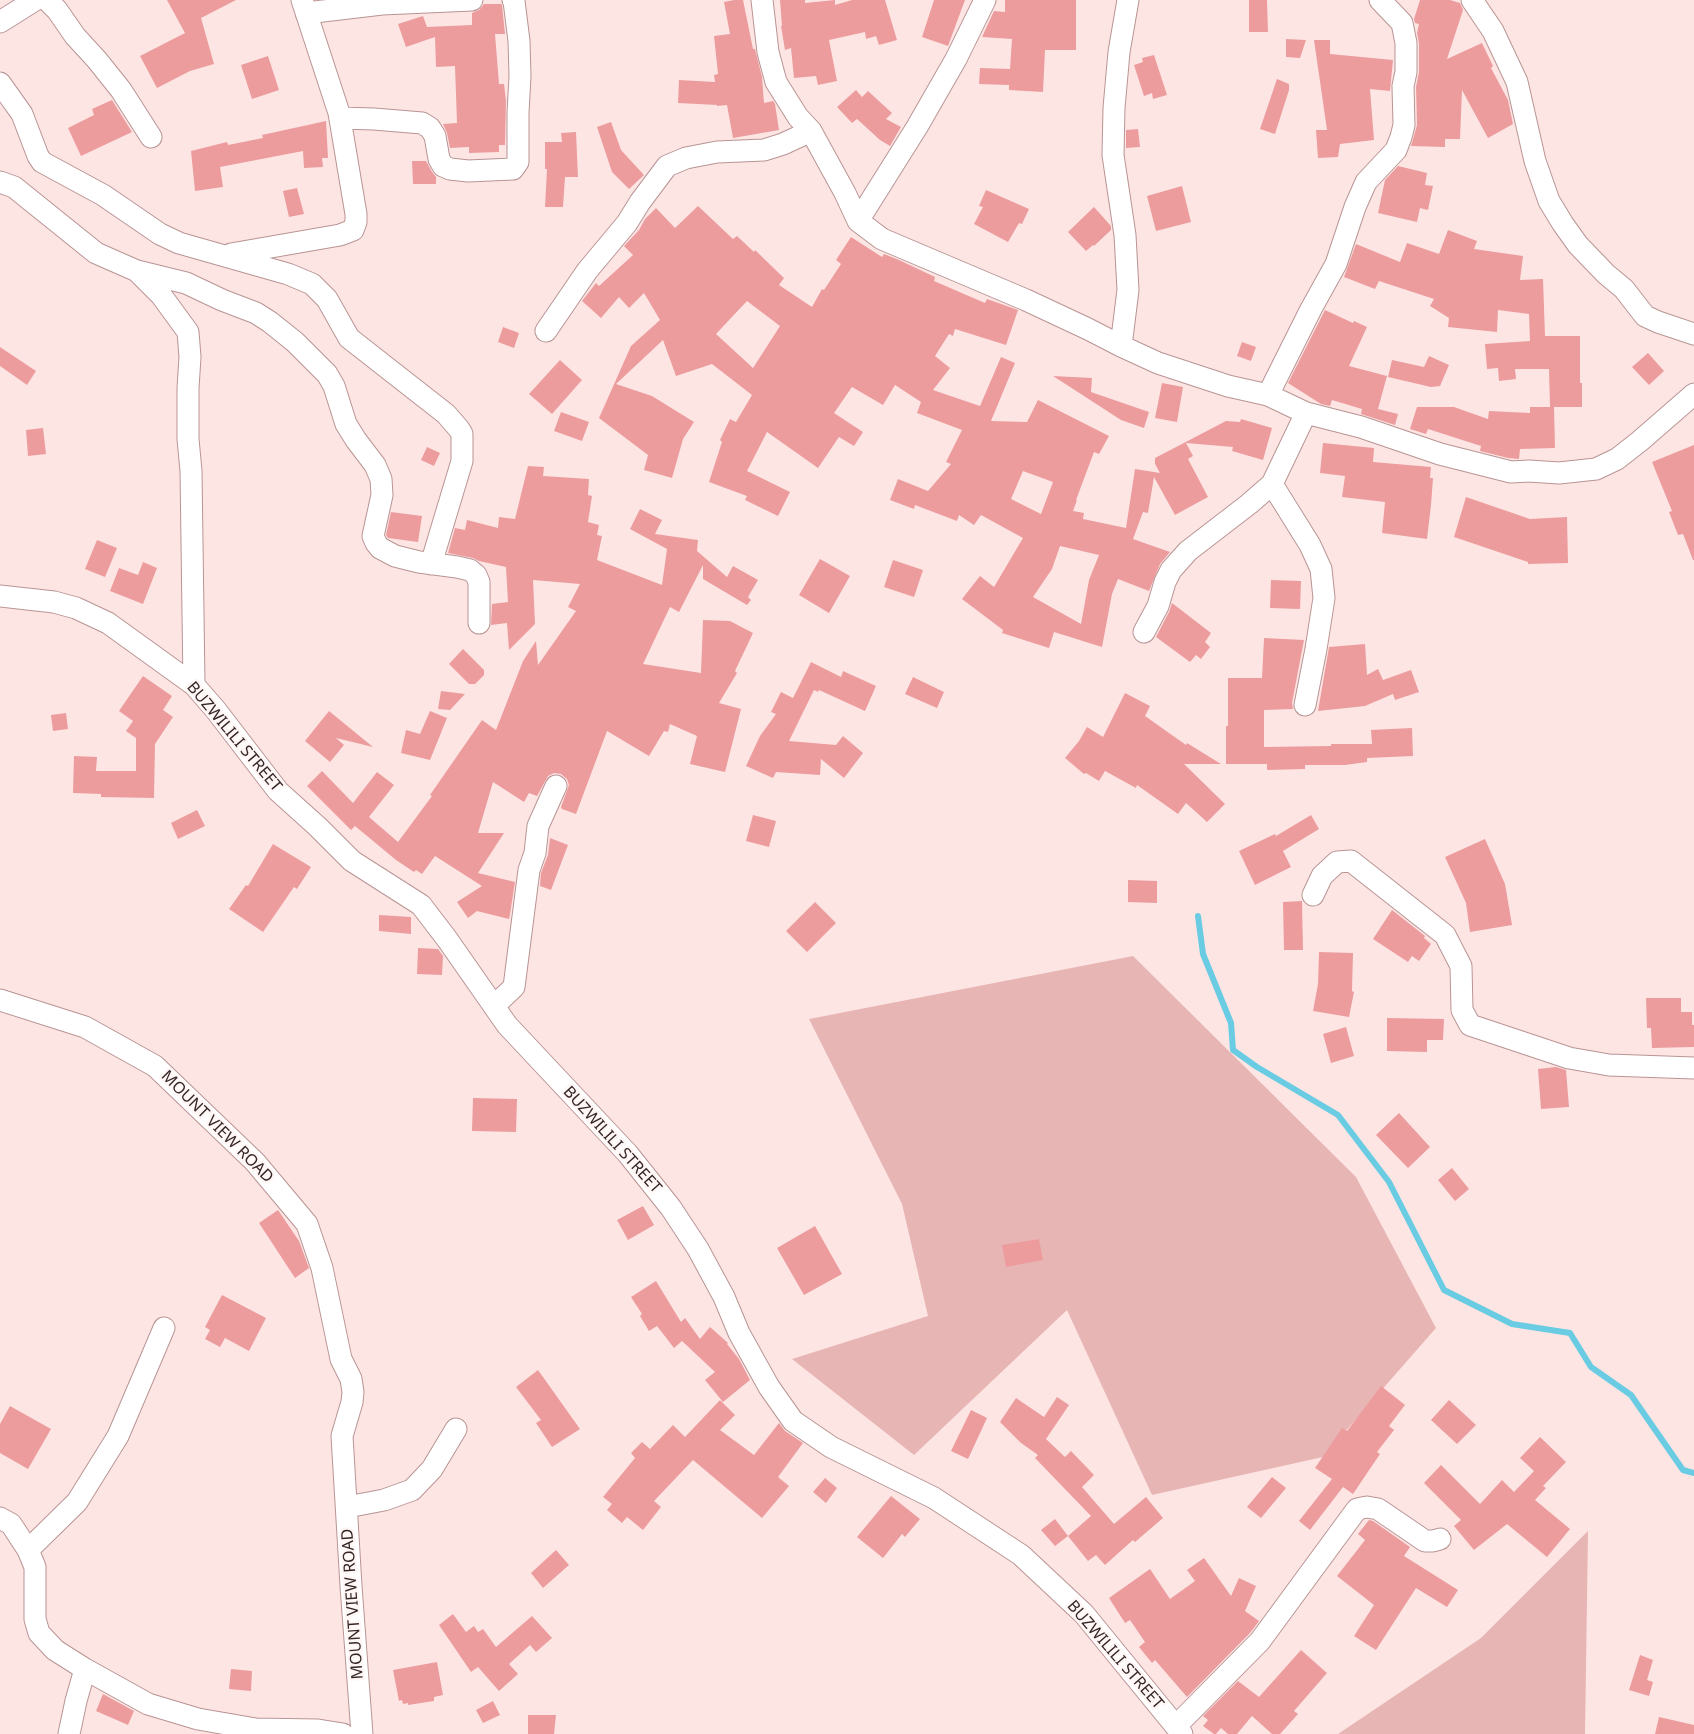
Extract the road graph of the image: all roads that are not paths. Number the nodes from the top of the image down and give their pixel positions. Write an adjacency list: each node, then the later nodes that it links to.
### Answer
1 (35, 0): 11 (street)
2 (47, 0): 15 (street)
3 (472, 0): 10 (street)
4 (513, 0): 13 (street)
5 (762, 0): 14 (street)
6 (985, 0): 17 (street)
7 (1128, 0): 22 (street)
8 (1380, 0): 23 (street)
9 (1472, 0): 21 (street)
10 (304, 6): 13 (street)
11 (0, 22)
12 (0, 83): 18 (street)
13 (340, 118): 18 (street)
14 (811, 131): 17 (street); 20 (street)
15 (151, 137)
16 (0, 182): 19 (street)
17 (858, 221): 22 (street)
18 (224, 255): 27 (street)
19 (137, 271): 27 (street); 31 (street)
20 (546, 331)
21 (1694, 334)
22 (1121, 346): 23 (street)
23 (1268, 394): 25 (street)
24 (1694, 394): 25 (street)
25 (1306, 413): 26 (street)
26 (1272, 484): 30 (street); 32 (street)
27 (432, 564): 29 (street)
28 (0, 596): 31 (street, BUZWILILI STREET)
29 (479, 622)
30 (1144, 632)
31 (194, 685): 36 (street, BUZWILILI STREET)
32 (1305, 705)
33 (556, 786): 36 (street)
34 (1313, 896): 37 (street)
35 (0, 1000): 40 (street, MOUNT VIEW ROAD)
36 (494, 1006): 45 (street, BUZWILILI STREET)
37 (1694, 1068)
38 (164, 1328): 43 (street)
39 (456, 1429): 40 (street)
40 (347, 1507): 48 (street, MOUNT VIEW ROAD)
41 (0, 1518): 43 (street)
42 (1440, 1539): 45 (street)
43 (28, 1550): 44 (street)
44 (86, 1669): 46 (street); 47 (street)
45 (1179, 1730)
46 (69, 1734)
47 (343, 1734)
48 (362, 1734)

